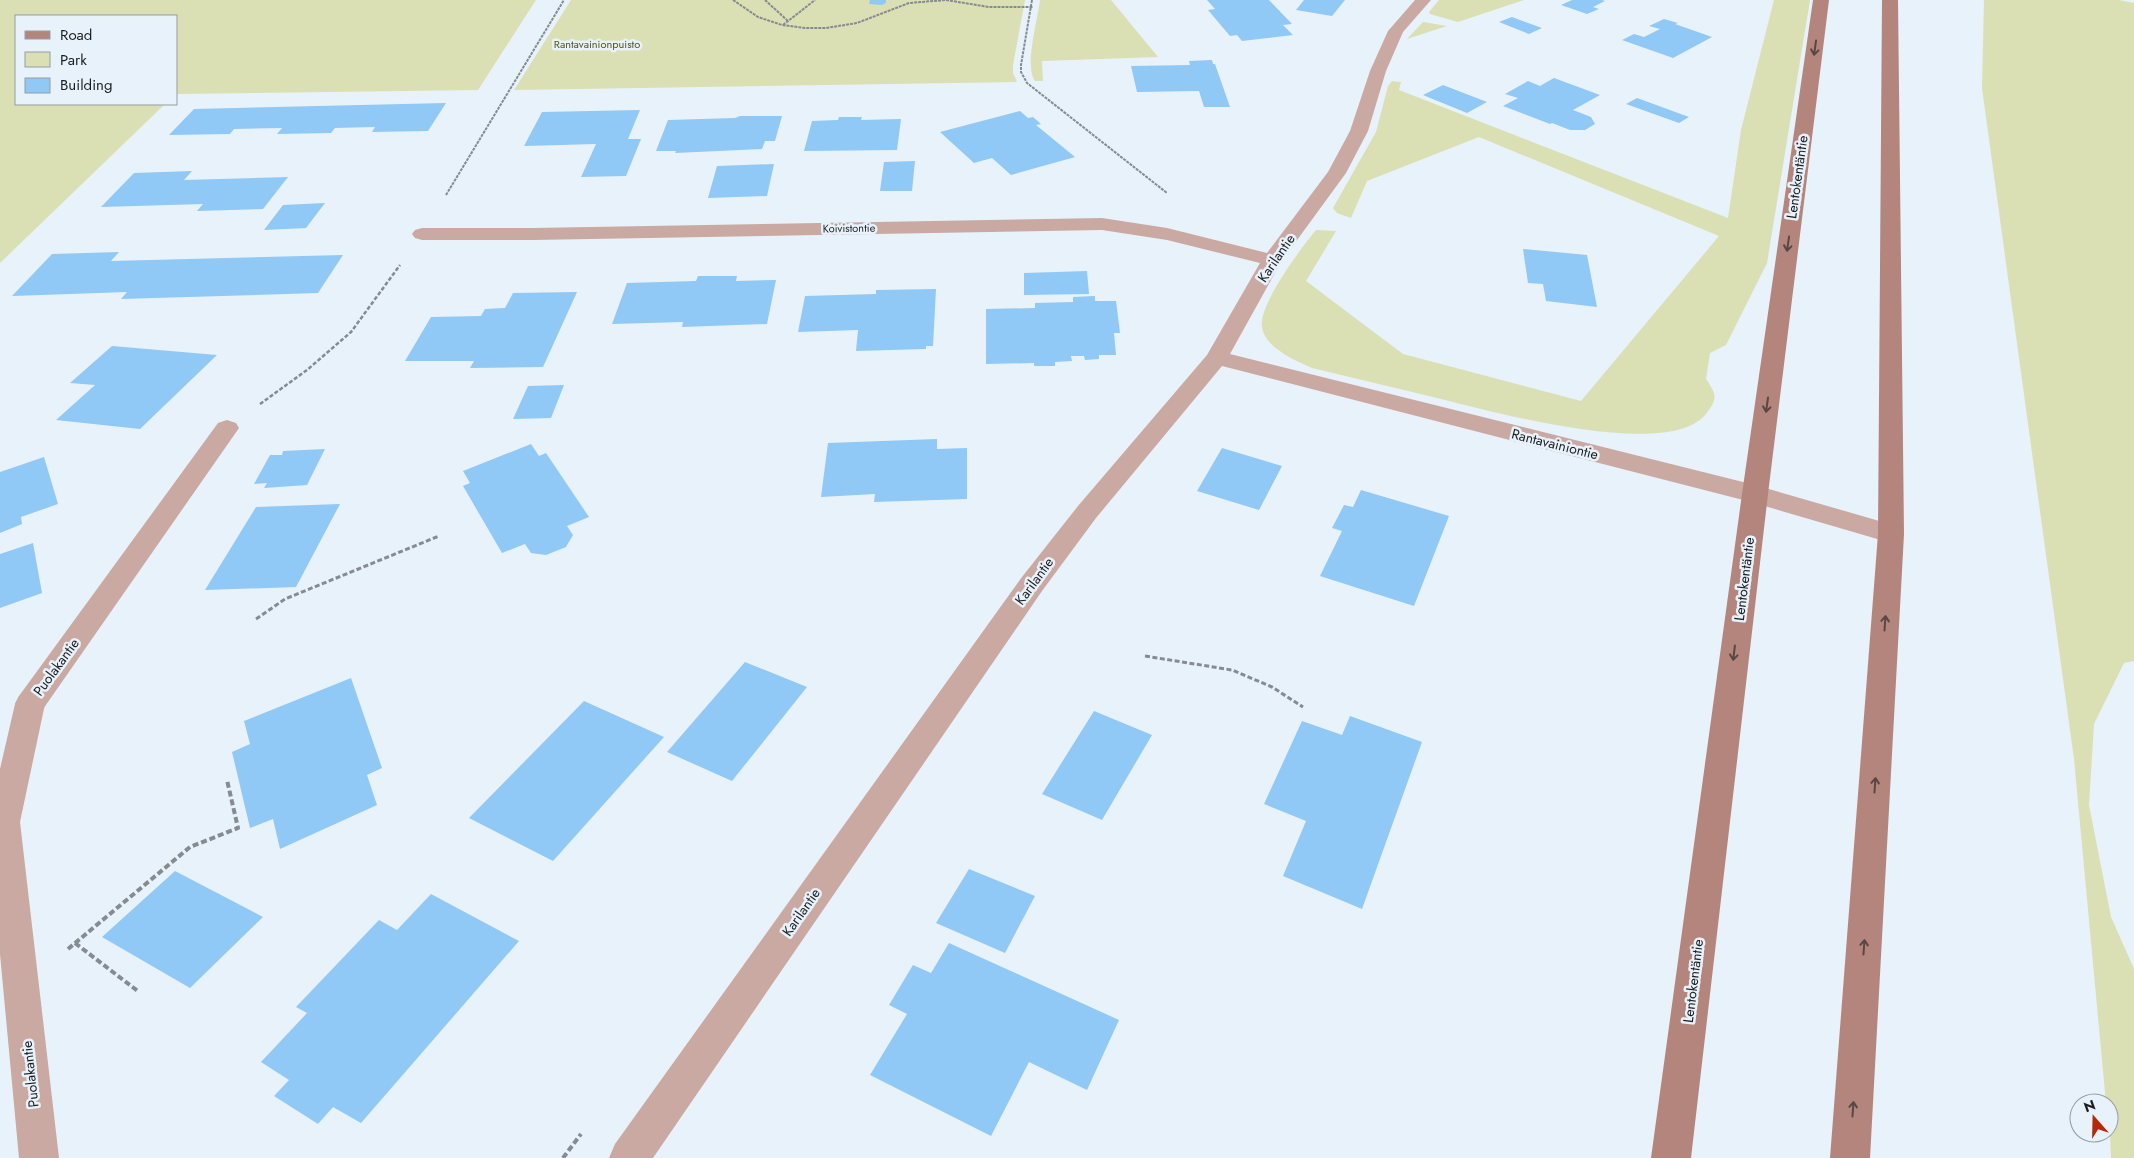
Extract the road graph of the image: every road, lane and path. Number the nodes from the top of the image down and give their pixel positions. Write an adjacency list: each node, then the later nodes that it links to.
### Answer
1 (733, 0): 10 (path)
2 (765, 0): 9 (path)
3 (816, 0): 9 (path)
4 (1032, 0): 8 (path)
5 (1423, 0): 13 (street, Karilantie)
6 (1821, 0): 16 (main road, Lentokentäntie, one-way to 16)
7 (1890, 0): 17 (main road)
8 (1032, 7): 10 (path); 12 (path)
9 (788, 21): 10 (path)
10 (782, 25)
11 (422, 234): 12 (street, Koivistontie)
12 (1182, 236): 13 (street, Koivistontie)
13 (1272, 260): 14 (street, Karilantie)
14 (1217, 358): 16 (street, Rantavainiontie); 27 (street, Karilantie)
15 (227, 428): 24 (street, Puolakantie)
16 (1754, 494): 17 (street, Rantavainiontie); 28 (main road, Lentokentäntie, one-way to 28)
17 (1891, 534): 29 (main road, one-way to 17)
18 (439, 536): 19 (path)
19 (256, 619)
20 (1145, 656): 21 (path)
21 (1303, 707)
22 (227, 780): 23 (path)
23 (75, 943): 24 (path); 25 (path)
24 (21, 988): 26 (street, Puolakantie)
25 (139, 992)
26 (39, 1158)
27 (629, 1158)
28 (1671, 1158)
29 (1850, 1158)

